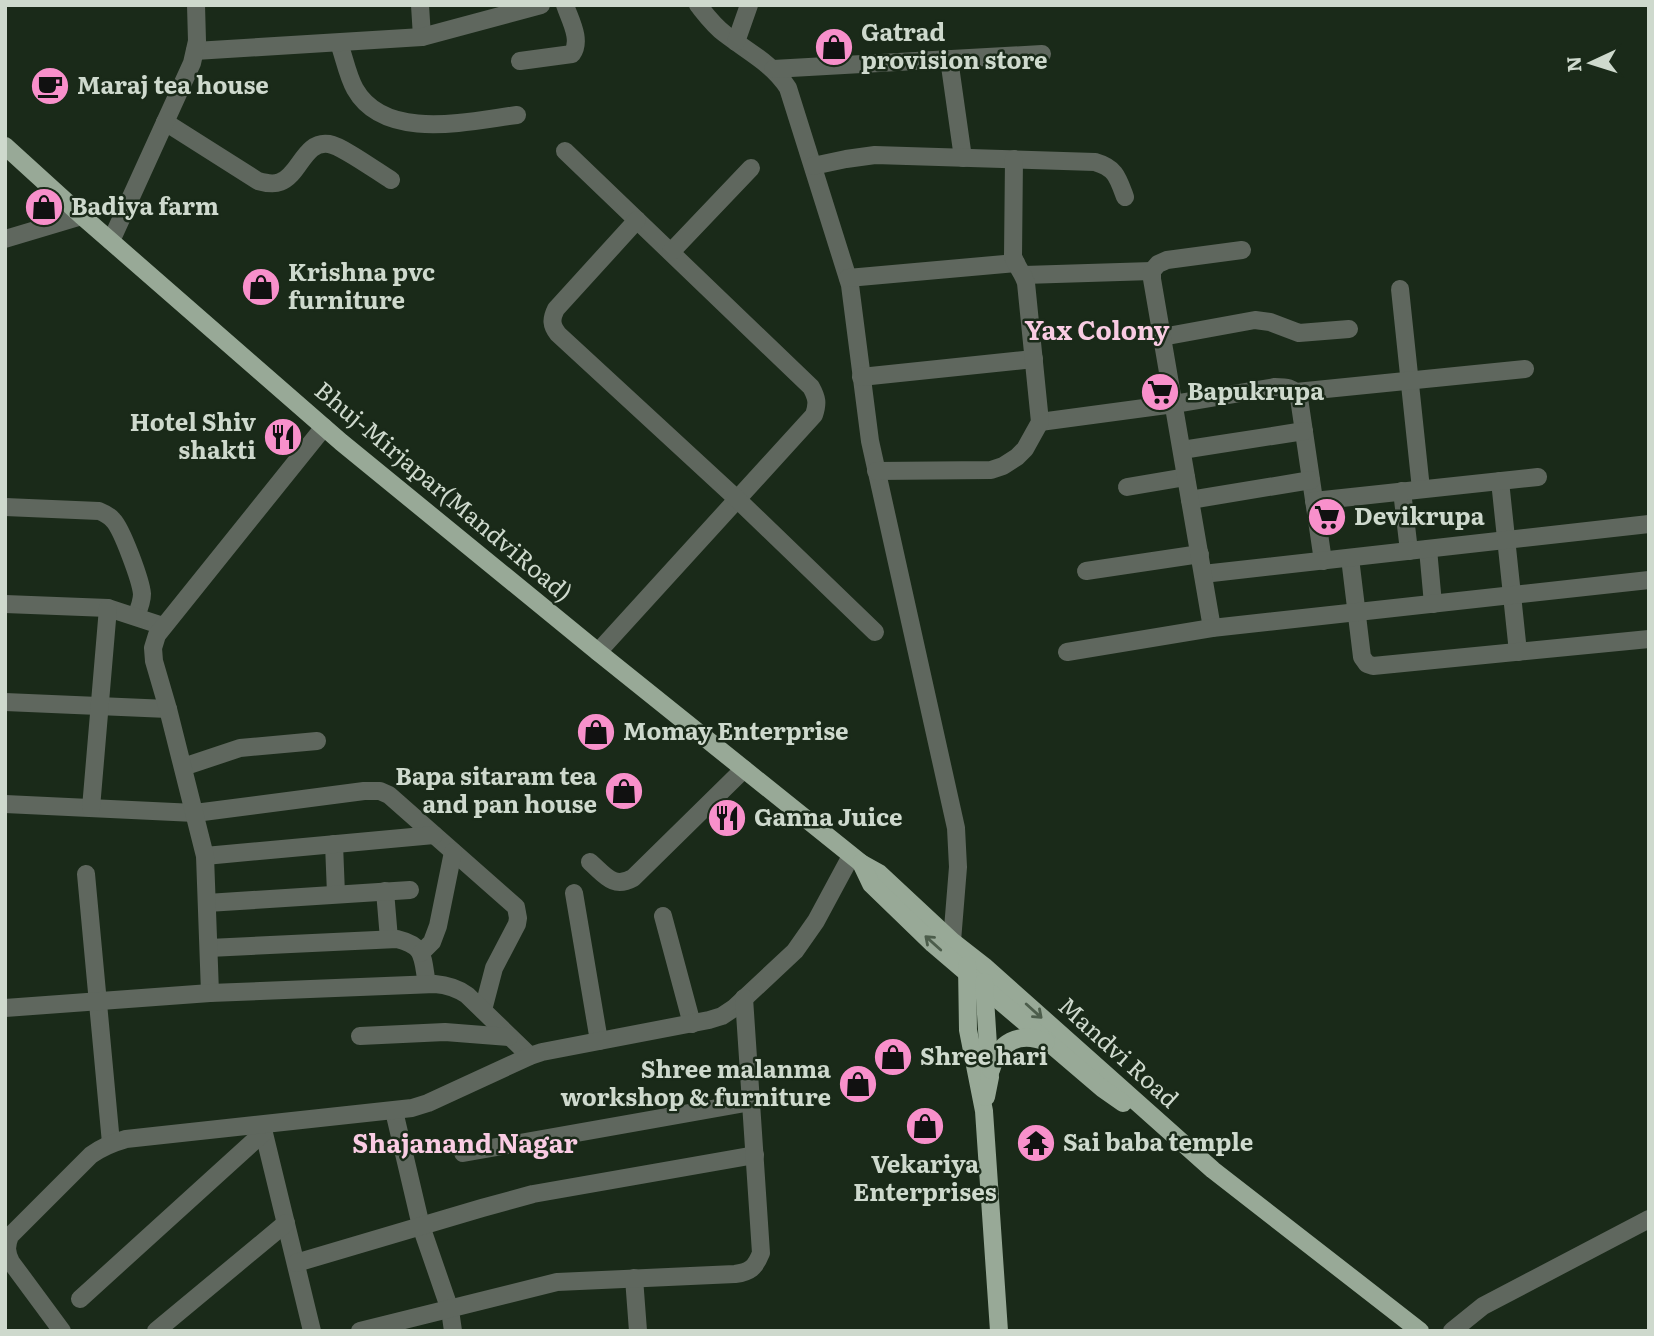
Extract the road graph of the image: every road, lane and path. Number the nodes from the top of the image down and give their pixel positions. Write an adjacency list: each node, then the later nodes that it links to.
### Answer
1 (196, 5): 11 (street)
2 (420, 5): 9 (street)
3 (541, 5): 9 (street)
4 (565, 5): 14 (street)
5 (698, 5): 8 (street)
6 (736, 5): 8 (street)
7 (749, 5): 8 (street)
8 (738, 36): 15 (street)
9 (422, 37): 10 (street)
10 (340, 43): 11 (street); 16 (street)
11 (195, 51): 17 (street)
12 (1042, 54): 13 (street)
13 (949, 59): 15 (street); 20 (street)
14 (520, 61)
15 (773, 69): 22 (street)
16 (517, 116)
17 (165, 122): 24 (street); 29 (street)
18 (5, 146): 26 (main road, Bhuj-Mirjapar(MandviRoad))
19 (565, 151): 27 (street)
20 (963, 158): 21 (street); 22 (street)
21 (1014, 159): 25 (street); 32 (street)
22 (813, 166): 34 (street)
23 (751, 168): 31 (street)
24 (391, 180)
25 (1125, 197)
26 (82, 216): 28 (street); 29 (main road, Bhuj-Mirjapar(MandviRoad))
27 (637, 220): 31 (street); 56 (street)
28 (5, 239)
29 (111, 241): 45 (main road, Bhuj-Mirjapar(MandviRoad))
30 (1242, 250): 33 (street)
31 (671, 252): 56 (street)
32 (1020, 269): 33 (street); 34 (street); 38 (street)
33 (1152, 271): 37 (street)
34 (848, 278): 40 (street)
35 (1400, 289): 41 (street)
36 (1349, 329): 37 (street)
37 (1162, 337): 43 (street)
38 (1034, 359): 40 (street); 44 (street)
39 (1525, 369): 41 (street)
40 (861, 377): 48 (street)
41 (1410, 381): 42 (street); 54 (street)
42 (1296, 392): 43 (street); 46 (street)
43 (1174, 404): 44 (street); 47 (street)
44 (1040, 422): 48 (street)
45 (324, 427): 76 (street); 80 (main road, Bhuj-Mirjapar(MandviRoad))
46 (1304, 431): 47 (street); 51 (street)
47 (1182, 450): 49 (street)
48 (876, 471): 106 (street)
49 (1186, 477): 53 (street); 57 (street)
50 (1538, 477): 52 (street)
51 (1311, 480): 57 (street); 58 (street)
52 (1500, 481): 54 (street); 61 (street)
53 (1127, 487)
54 (1421, 489): 55 (street)
55 (1402, 491): 58 (street); 63 (street)
56 (737, 499): 78 (street); 80 (street)
57 (1190, 500): 64 (street)
58 (1314, 501): 66 (street)
59 (5, 507): 75 (street)
60 (1649, 524): 61 (street)
61 (1506, 540): 62 (street); 70 (street)
62 (1428, 549): 63 (street); 72 (street)
63 (1409, 551): 65 (street)
64 (1200, 554): 67 (street); 68 (street)
65 (1350, 558): 66 (street); 74 (street)
66 (1323, 561): 68 (street)
67 (1086, 571)
68 (1203, 574): 77 (street)
69 (1649, 580): 70 (street)
70 (1512, 595): 72 (street); 82 (street)
71 (5, 604): 73 (street)
72 (1433, 604): 74 (street)
73 (108, 608): 75 (street); 84 (street)
74 (1356, 612): 77 (street); 82 (street)
75 (136, 617): 76 (street)
76 (163, 626): 85 (street)
77 (1212, 628): 81 (street)
78 (875, 632)
79 (1649, 639): 82 (street)
80 (598, 652): 88 (main road, Bhuj-Mirjapar(MandviRoad))
81 (1067, 652)
82 (1518, 652)
83 (5, 702): 84 (street)
84 (100, 706): 85 (street); 90 (street)
85 (168, 709): 87 (street)
86 (317, 741): 87 (street)
87 (183, 766): 91 (street)
88 (744, 769): 96 (main road, Bhuj-Mirjapar(MandviRoad)); 97 (street)
89 (5, 804): 90 (street)
90 (91, 808): 91 (street)
91 (195, 813): 92 (street); 95 (street)
92 (434, 835): 93 (street); 94 (street)
93 (334, 845): 95 (street); 102 (street)
94 (453, 852): 108 (street); 116 (street)
95 (205, 856): 103 (street)
96 (856, 860): 106 (main road, Bhuj-Mirjapar(MandviRoad)); 109 (main road, Bhuj-Mirjapar(MandviRoad), one-way to 96); 113 (street)
97 (590, 862)
98 (86, 874): 114 (street)
99 (410, 890): 100 (street)
100 (384, 891): 102 (street); 105 (street)
101 (574, 893): 120 (street)
102 (337, 894): 103 (street)
103 (207, 903): 107 (street)
104 (663, 916): 117 (street)
105 (389, 939): 107 (street); 108 (street)
106 (952, 941): 109 (main road, Bhuj-Mirjapar(MandviRoad))
107 (209, 948): 112 (street)
108 (421, 953): 110 (street)
109 (975, 969): 111 (main road); 126 (main road); 131 (main road, Mandvi Road, one-way to 131)
110 (427, 984): 112 (street); 116 (street)
111 (984, 989): 121 (main road); 123 (main road)
112 (210, 993): 114 (street)
113 (744, 998): 117 (street); 124 (street)
114 (98, 1002): 115 (street); 128 (street)
115 (5, 1007)
116 (482, 1010): 119 (street)
117 (692, 1024): 120 (street)
118 (360, 1036): 119 (street)
119 (509, 1037): 122 (street)
120 (599, 1041): 122 (street)
121 (1049, 1043): 123 (main road); 131 (main road)
122 (530, 1056): 125 (street)
123 (990, 1077): 126 (main road)
124 (751, 1102): 129 (street); 130 (street)
125 (394, 1111): 127 (street); 134 (street)
126 (984, 1111): 146 (main road)
127 (263, 1129): 128 (street); 133 (street); 138 (street)
128 (111, 1143): 135 (street)
129 (463, 1153)
130 (755, 1155): 134 (street); 137 (street)
131 (1213, 1170): 147 (main road, Mandvi Road)
132 (1649, 1219): 148 (street)
133 (286, 1223): 136 (street); 141 (street)
134 (421, 1226): 136 (street); 139 (street)
135 (8, 1233): 140 (street)
136 (296, 1263): 142 (street)
137 (634, 1278): 139 (street); 145 (street)
138 (80, 1299)
139 (450, 1310): 143 (street); 144 (street)
140 (62, 1331)
141 (156, 1331)
142 (312, 1331)
143 (360, 1331)
144 (453, 1331)
145 (638, 1331)
146 (999, 1331)
147 (1420, 1331)
148 (1452, 1331)

